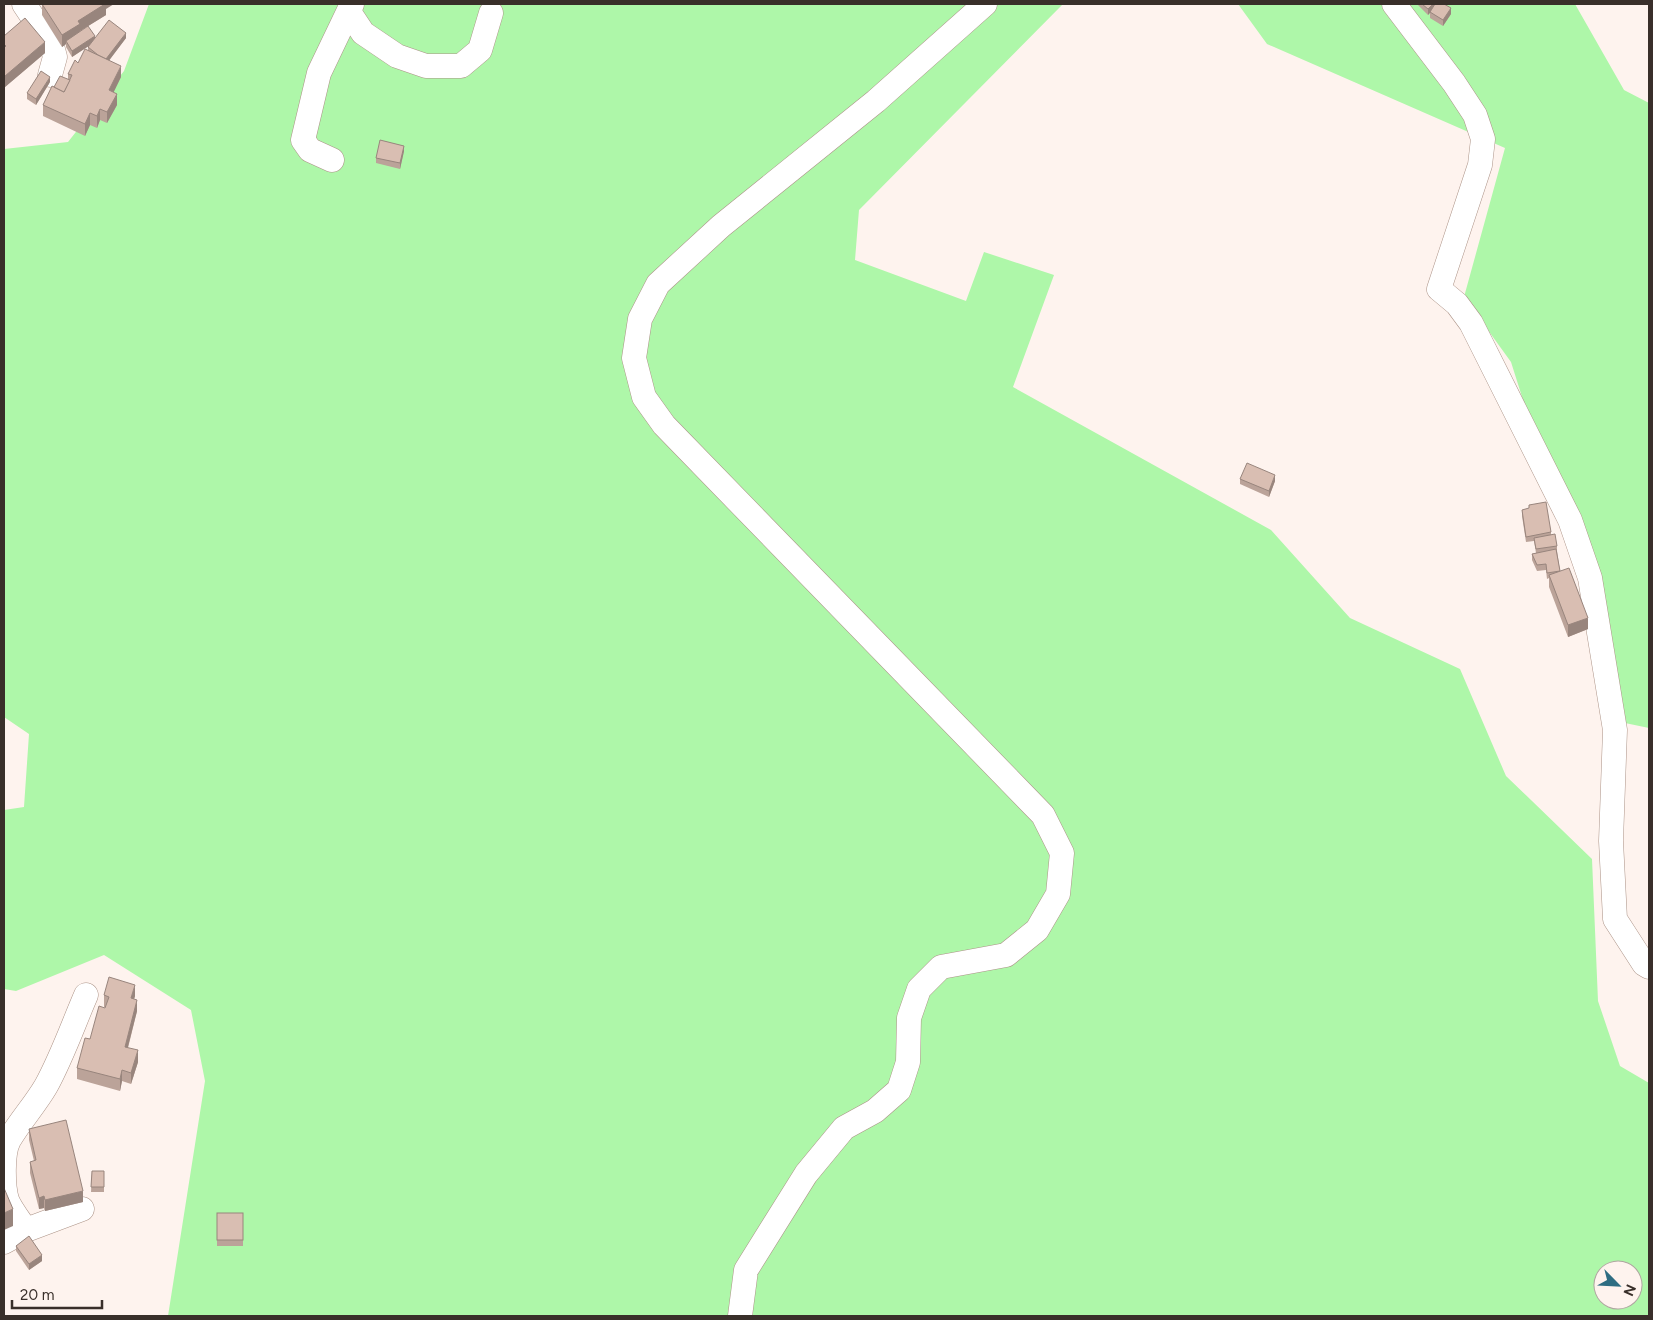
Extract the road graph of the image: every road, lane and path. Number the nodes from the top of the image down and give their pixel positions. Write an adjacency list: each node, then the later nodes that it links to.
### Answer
1 (24, 4): 6 (street)
2 (985, 4): 13 (street)
3 (1394, 4): 8 (street)
4 (350, 8): 5 (street); 7 (street)
5 (491, 13)
6 (50, 75)
7 (332, 160)
8 (1649, 967)
9 (86, 995): 11 (street)
10 (82, 1209): 11 (street)
11 (26, 1230): 12 (street)
12 (4, 1242)
13 (740, 1316)

